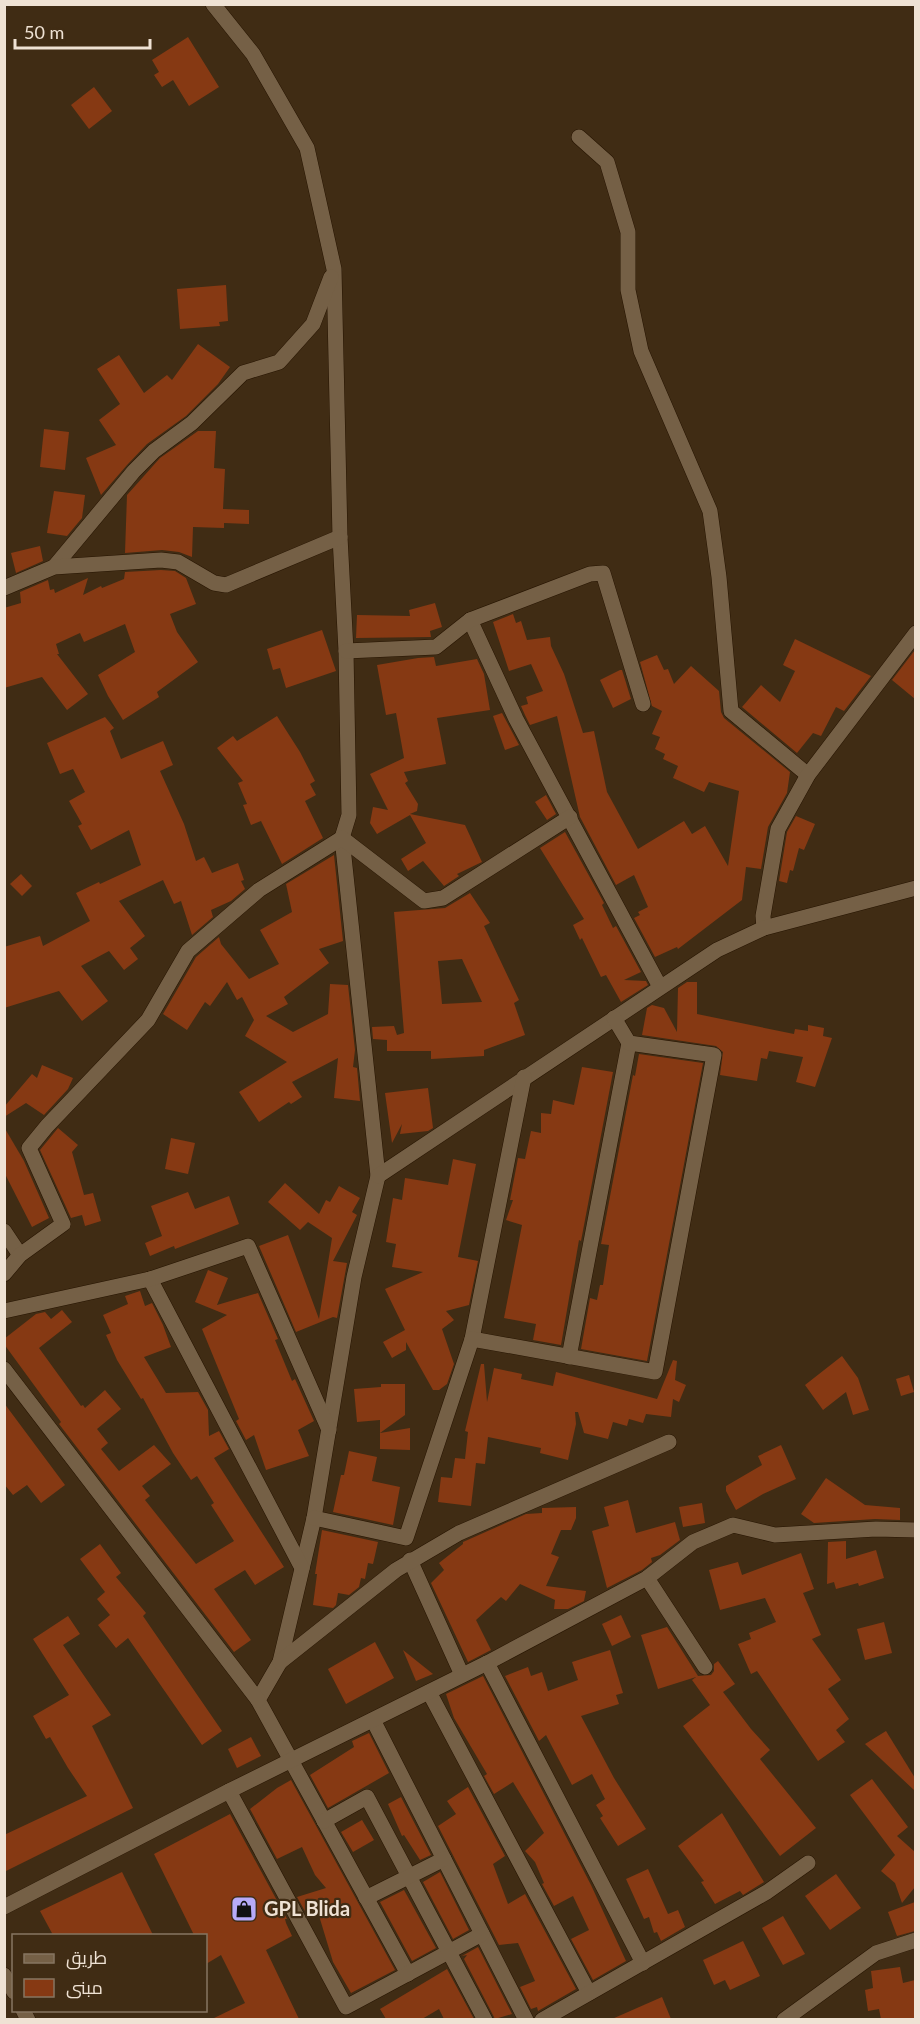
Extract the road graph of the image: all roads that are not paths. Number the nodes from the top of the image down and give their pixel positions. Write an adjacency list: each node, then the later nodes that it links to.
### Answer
1 (213, 4): 3 (street)
2 (579, 137): 11 (street)
3 (334, 269): 4 (street); 5 (street)
4 (340, 537): 5 (street); 9 (street)
5 (54, 567): 6 (street)
6 (4, 588)
7 (470, 620): 9 (street); 10 (street); 12 (street)
8 (915, 633): 11 (street)
9 (345, 651): 13 (street)
10 (643, 704)
11 (807, 775): 15 (street)
12 (570, 817): 13 (street); 16 (street)
13 (342, 838): 20 (street); 22 (street)
14 (915, 888): 15 (street)
15 (764, 928): 16 (street)
16 (660, 987): 17 (street)
17 (614, 1018): 18 (street); 19 (street)
18 (629, 1042): 27 (street); 27 (street)
19 (524, 1077): 20 (street); 26 (street)
20 (378, 1176): 29 (street)
21 (4, 1231): 22 (street)
22 (20, 1255): 23 (street)
23 (4, 1274)
24 (150, 1280): 25 (street); 29 (street); 34 (street)
25 (4, 1311)
26 (472, 1340): 27 (street); 31 (street)
27 (569, 1356)
28 (4, 1369): 41 (street)
29 (329, 1430): 31 (street)
30 (669, 1442): 33 (street)
31 (314, 1518): 34 (street)
32 (915, 1530): 35 (street)
33 (410, 1560): 36 (street); 39 (street)
34 (302, 1568): 36 (street)
35 (647, 1578): 37 (street); 38 (street)
36 (280, 1662): 41 (street)
37 (487, 1663): 39 (street); 54 (street)
38 (705, 1666)
39 (462, 1675): 40 (street)
40 (429, 1692): 42 (street); 58 (street)
41 (258, 1700): 43 (street)
42 (373, 1720): 43 (street); 46 (street)
43 (291, 1761): 44 (street); 45 (street)
44 (229, 1791): 50 (street); 59 (street)
45 (324, 1821): 48 (street); 49 (street)
46 (444, 1859): 48 (street); 51 (street)
47 (808, 1863): 54 (street)
48 (408, 1877): 49 (street); 53 (street)
49 (366, 1898): 55 (street)
50 (4, 1907)
51 (482, 1934): 53 (street); 61 (street)
52 (915, 1940): 63 (street)
53 (448, 1952): 55 (street); 60 (street)
54 (643, 1963): 58 (street)
55 (408, 1974): 59 (street)
56 (4, 1975): 57 (street)
57 (12, 1989)
58 (589, 1993): 62 (street)
59 (348, 2013)
60 (485, 2019)
61 (526, 2019)
62 (542, 2019)
63 (784, 2019)

